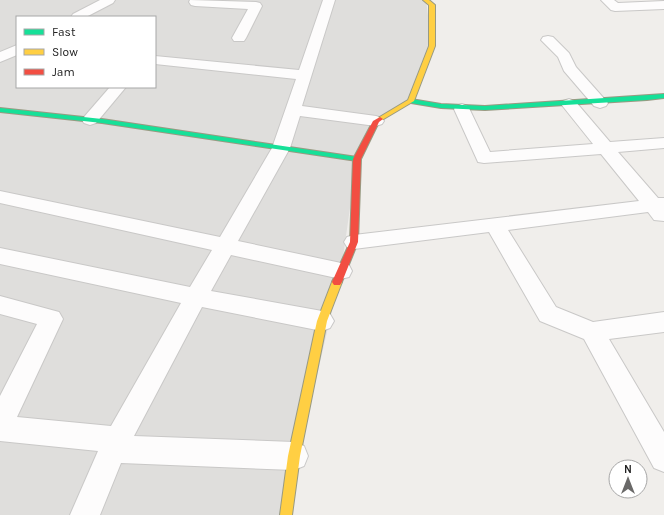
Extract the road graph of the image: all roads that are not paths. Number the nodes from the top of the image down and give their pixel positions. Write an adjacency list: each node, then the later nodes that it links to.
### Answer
1 (107, 0): 7 (street)
2 (197, 0): 8 (street)
3 (329, 0): 13 (street)
4 (427, 0): 16 (street)
5 (607, 0): 6 (street)
6 (664, 6)
7 (79, 16)
8 (239, 38)
9 (548, 40): 17 (street)
10 (13, 45): 11 (street)
11 (0, 58)
12 (156, 60): 13 (street)
13 (304, 75): 21 (street)
14 (117, 88): 22 (street)
15 (664, 96): 17 (street)
16 (411, 101): 19 (street); 23 (street)
17 (600, 103): 18 (street)
18 (569, 104): 19 (street); 26 (street)
19 (462, 109): 26 (street)
20 (0, 110): 22 (street)
21 (293, 110): 23 (street); 25 (street)
22 (90, 120): 25 (street)
23 (376, 121): 27 (street)
24 (664, 143): 26 (street)
25 (281, 148): 27 (street); 32 (street)
26 (606, 148): 29 (street)
27 (358, 159): 31 (street)
28 (0, 197): 32 (street)
29 (661, 209): 30 (street)
30 (495, 225): 31 (street); 39 (street)
31 (354, 242): 34 (street)
32 (226, 245): 34 (street); 35 (street)
33 (0, 256): 35 (street)
34 (341, 271): 37 (street)
35 (196, 297): 37 (street); 42 (street)
36 (0, 305): 40 (street)
37 (322, 321): 43 (street)
38 (664, 322): 39 (street)
39 (592, 332): 44 (street)
40 (0, 424)
41 (0, 428): 42 (street)
42 (115, 445): 43 (street); 45 (street)
43 (294, 456): 46 (street)
44 (664, 458)
45 (85, 515)
46 (286, 515)

